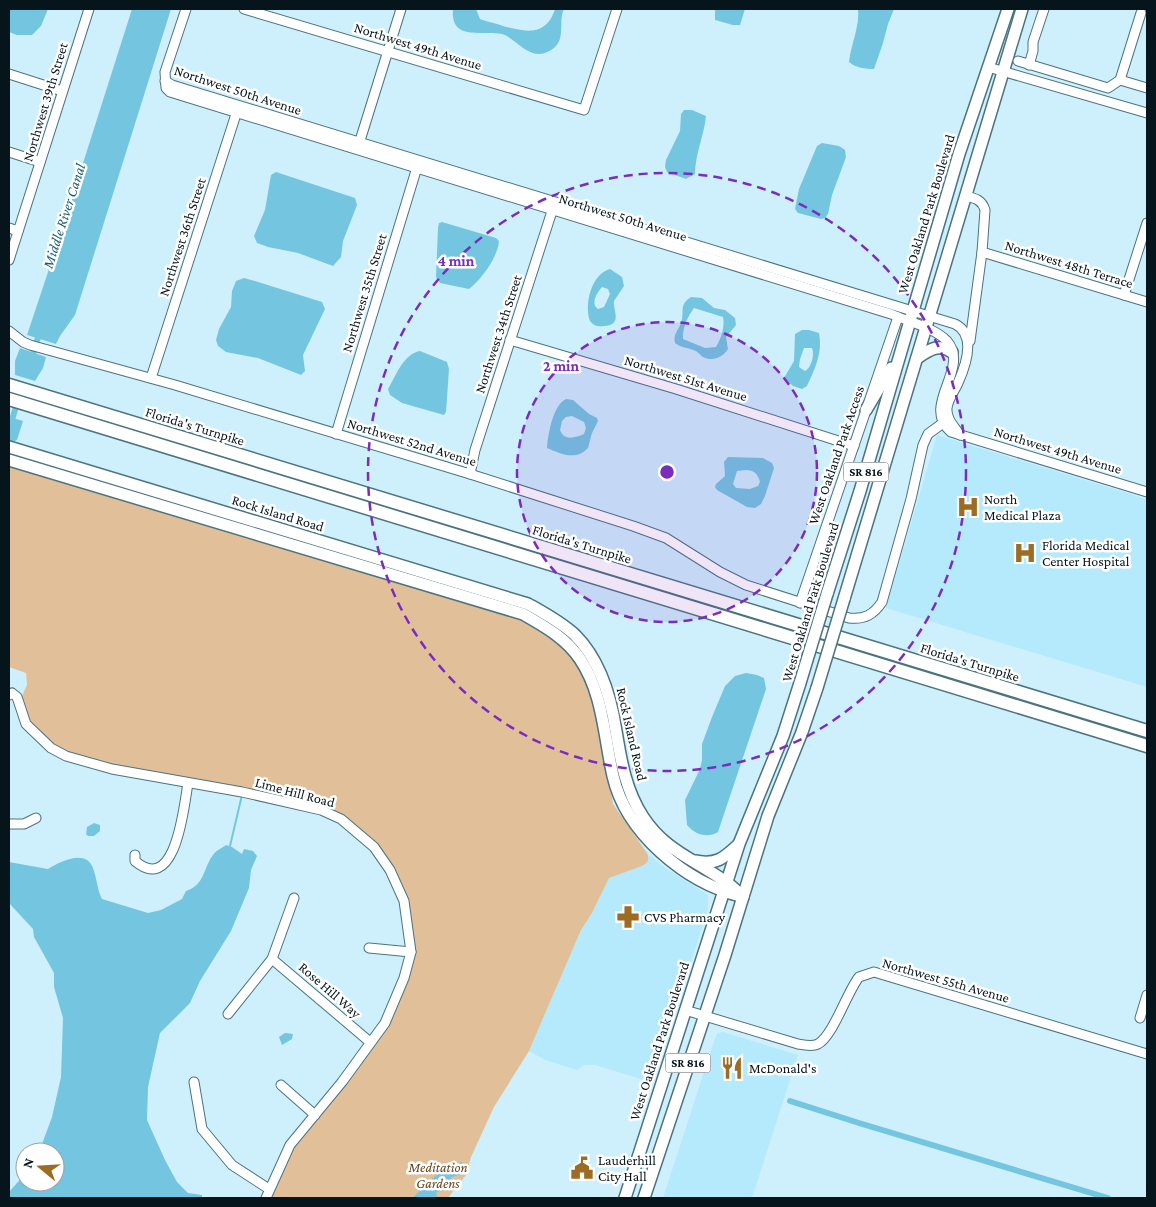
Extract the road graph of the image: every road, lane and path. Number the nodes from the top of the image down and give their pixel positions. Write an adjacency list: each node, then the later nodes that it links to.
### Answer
1 (89, 9): 18 (street, Northwest 39th Street)
2 (186, 9): 19 (street, Northwest 50th Avenue)
3 (244, 9): 10 (street, Northwest 49th Avenue)
4 (402, 9): 10 (street)
5 (617, 9): 10 (street, Northwest 49th Avenue)
6 (1008, 9): 13 (main road, West Oakland Park Boulevard / SR 816)
7 (1022, 9): 14 (main road, SR 816)
8 (1044, 9): 12 (street)
9 (1141, 11): 16 (street)
10 (388, 52): 21 (street)
11 (1018, 61): 12 (street)
12 (1029, 65): 16 (street)
13 (988, 67): 14 (street); 35 (main road, West Oakland Park Boulevard / SR 816)
14 (1003, 70): 20 (street); 25 (main road, SR 816)
15 (9, 74): 18 (street)
16 (1120, 80): 17 (street)
17 (1147, 88)
18 (62, 91): 23 (street, Northwest 39th Street)
19 (238, 109): 21 (street, Northwest 50th Avenue); 44 (street, Northwest 36th Street)
20 (1147, 113)
21 (358, 146): 24 (street, Northwest 50th Avenue)
22 (9, 152): 23 (street)
23 (40, 162): 29 (street, Northwest 39th Street)
24 (418, 165): 26 (street, Northwest 50th Avenue); 49 (street, Northwest 35th Street)
25 (966, 196): 30 (street); 36 (main road, SR 816)
26 (554, 206): 32 (street, Northwest 50th Avenue); 39 (street, Northwest 34th Street)
27 (1147, 223): 33 (street)
28 (9, 228): 29 (street)
29 (18, 231): 31 (street, Northwest 39th Street)
30 (982, 252): 33 (street, Northwest 48th Terrace); 41 (street)
31 (9, 260)
32 (778, 274): 35 (street, Northwest 50th Avenue); 35 (street, Northwest 50th Avenue)
33 (1124, 295): 34 (street, Northwest 48th Terrace)
34 (1147, 302)
35 (907, 316): 36 (street); 37 (street); 40 (main road, West Oakland Park Boulevard / SR 816); 47 (street, West Oakland Park Access)
36 (929, 316): 37 (main road, SR 816); 41 (street)
37 (926, 328): 42 (street); 43 (main road, SR 816)
38 (12, 333): 44 (street, Northwest 52nd Avenue)
39 (510, 340): 51 (street, Northwest 51st Avenue); 54 (street, Northwest 34th Street)
40 (901, 349): 47 (main road); 63 (main road, West Oakland Park Boulevard / SR 816, bridge)
41 (968, 349): 50 (street)
42 (952, 352): 43 (main road); 48 (street)
43 (917, 358): 67 (main road, SR 816, bridge)
44 (151, 378): 49 (street, Northwest 52nd Avenue)
45 (9, 385): 58 (highway, Florida's Turnpike)
46 (9, 400): 59 (highway, Florida's Turnpike)
47 (866, 410): 51 (street, West Oakland Park Access)
48 (943, 424): 50 (street, Northwest 49th Avenue); 56 (street, Northwest 52nd Avenue)
49 (336, 434): 54 (street, Northwest 52nd Avenue)
50 (960, 435): 55 (street, Northwest 49th Avenue)
51 (854, 446): 56 (street, West Oakland Park Access)
52 (11, 448): 65 (main road, Rock Island Road)
53 (9, 460): 66 (main road, Rock Island Road)
54 (470, 474): 56 (street, Northwest 52nd Avenue)
55 (1147, 492)
56 (800, 602)
57 (10, 694): 60 (street, Lime Hill Road)
58 (1147, 731)
59 (1147, 746)
60 (188, 783): 64 (street); 70 (street, Lime Hill Road)
61 (36, 818): 62 (street)
62 (9, 824)
63 (739, 844): 65 (main road); 66 (main road, West Oakland Park Boulevard / SR 816)
64 (135, 855)
65 (688, 860): 66 (main road, Rock Island Road)
66 (725, 887): 67 (main road, Rock Island Road); 73 (main road, West Oakland Park Boulevard / SR 816)
67 (743, 897): 75 (main road, SR 816)
68 (294, 898): 71 (street)
69 (369, 948): 70 (street)
70 (411, 952): 77 (street, Lime Hill Road)
71 (272, 958): 74 (street); 77 (street, Rose Hill Way)
72 (1147, 995): 76 (street)
73 (685, 1010): 75 (street, Northwest 55th Avenue); 84 (main road, West Oakland Park Boulevard / SR 816)
74 (228, 1014)
75 (704, 1015): 78 (street, Northwest 55th Avenue); 85 (main road, SR 816)
76 (1140, 1018)
77 (370, 1042): 81 (street, Lime Hill Road)
78 (1147, 1054)
79 (194, 1082): 82 (street)
80 (281, 1085): 81 (street)
81 (315, 1115): 82 (street, Lime Hill Road)
82 (269, 1189): 83 (street, Lime Hill Road)
83 (266, 1198)
84 (625, 1198)
85 (644, 1198)

